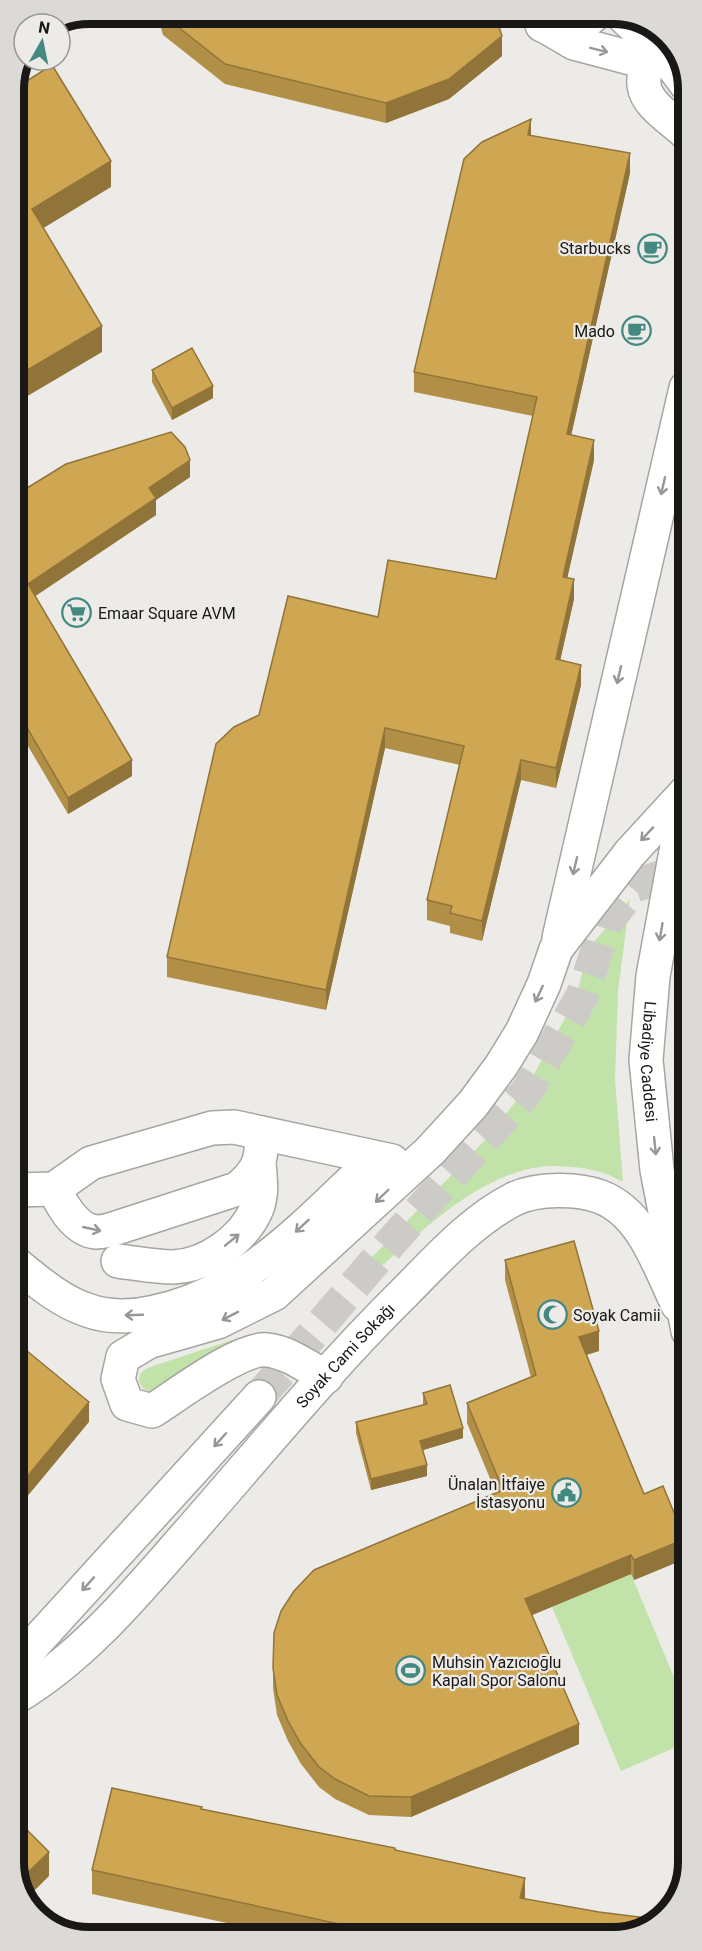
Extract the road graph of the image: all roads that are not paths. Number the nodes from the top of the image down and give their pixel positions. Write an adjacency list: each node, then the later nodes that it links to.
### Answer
1 (543, 24): 4 (street, one-way to 4)
2 (547, 24): 3 (street)
3 (580, 24)
4 (678, 126)
5 (678, 423): 8 (street, one-way to 8)
6 (678, 801): 8 (street, one-way to 8)
7 (678, 840): 16 (street, Libadiye Caddesi, one-way to 16)
8 (556, 949): 11 (street, one-way to 11)
9 (260, 1148): 10 (street); 12 (street); 12 (street, one-way to 9); 14 (street, one-way to 9)
10 (376, 1158): 11 (street); 15 (street, one-way to 15)
11 (414, 1166): 18 (street, one-way to 18)
12 (54, 1189): 13 (street)
13 (24, 1190)
14 (118, 1261)
15 (24, 1270)
16 (678, 1280)
17 (678, 1308): 18 (street, Soyak Cami Sokağı)
18 (326, 1377): 21 (street, Soyak Cami Sokağı)
19 (259, 1397): 20 (street, one-way to 20)
20 (24, 1655)
21 (24, 1692)

